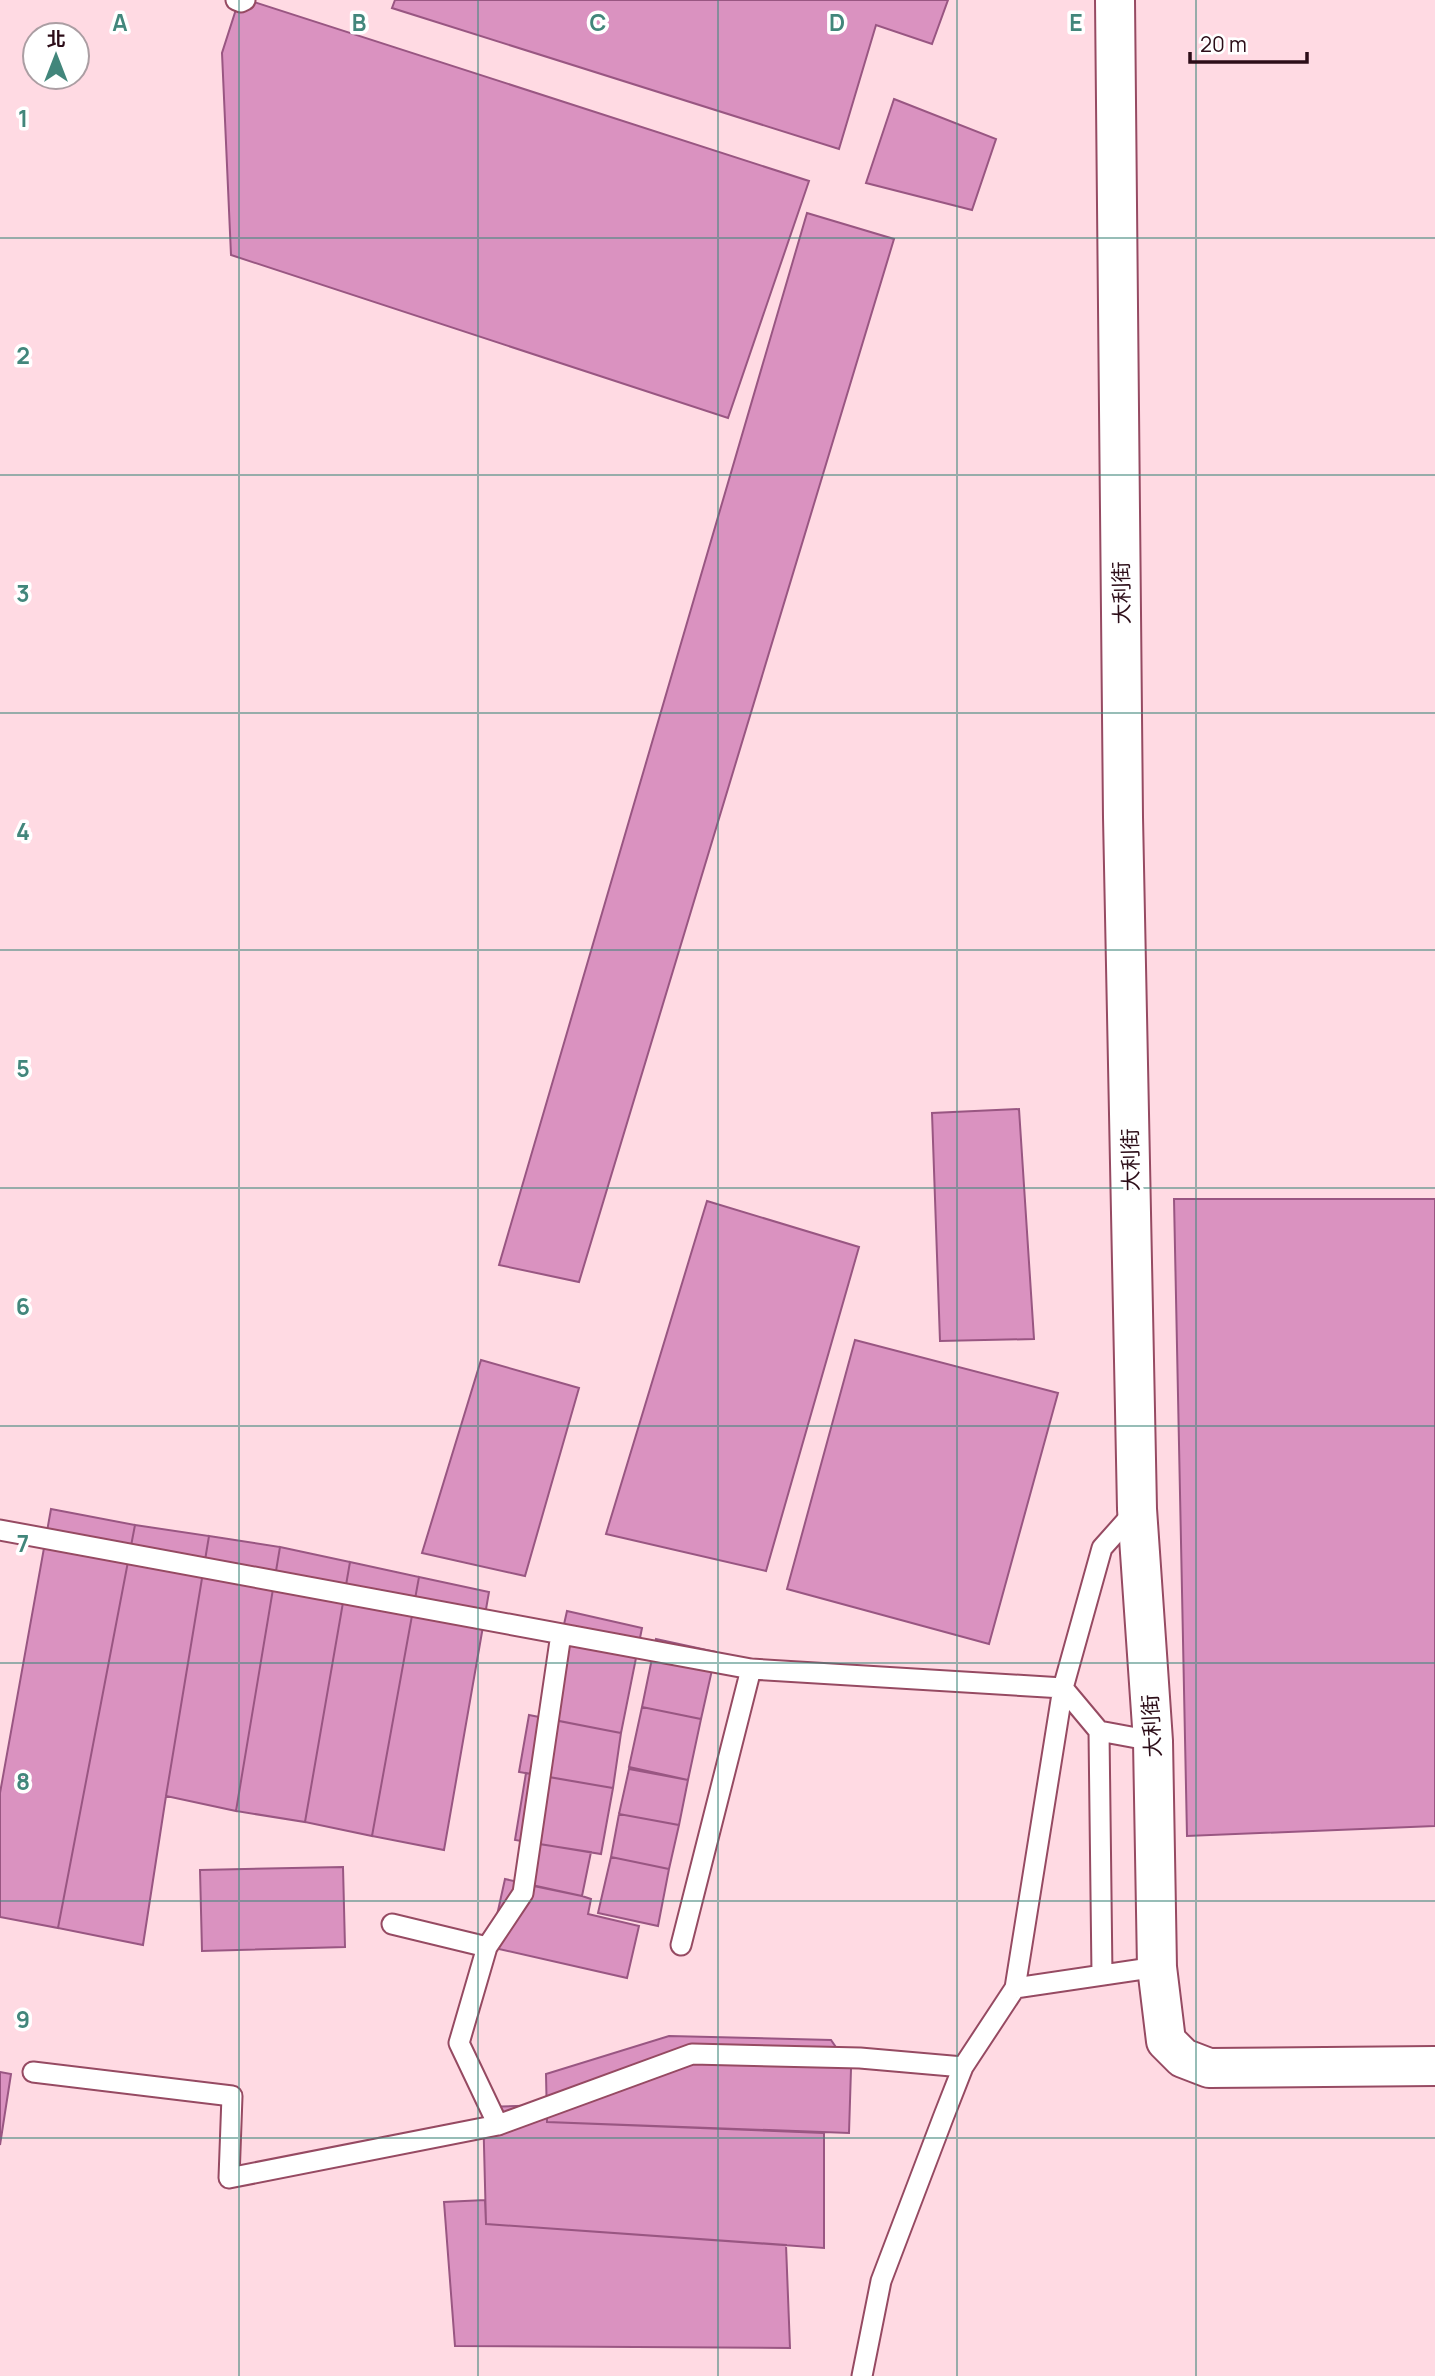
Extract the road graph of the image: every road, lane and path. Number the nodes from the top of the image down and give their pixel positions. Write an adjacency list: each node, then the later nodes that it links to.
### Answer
1 (236, 0): 2 (lane)
2 (245, 0)
3 (1115, 0): 4 (street, 大利街)
4 (1137, 1509): 8 (lane); 10 (street, 大利街)
5 (0, 1530): 6 (lane)
6 (561, 1634): 7 (lane); 13 (lane)
7 (751, 1669): 8 (lane); 12 (lane)
8 (1063, 1688): 9 (lane); 16 (lane)
9 (1098, 1731): 10 (lane); 15 (lane)
10 (1153, 1741): 14 (street, 大利街)
11 (392, 1924): 13 (lane)
12 (681, 1945)
13 (487, 1947): 20 (lane)
14 (1157, 1967): 15 (lane); 17 (street, 大利街)
15 (1102, 1975): 16 (lane)
16 (1015, 1988): 18 (lane)
17 (1435, 2066)
18 (964, 2067): 20 (lane); 21 (lane)
19 (33, 2072): 20 (lane)
20 (498, 2125)
21 (862, 2376)

